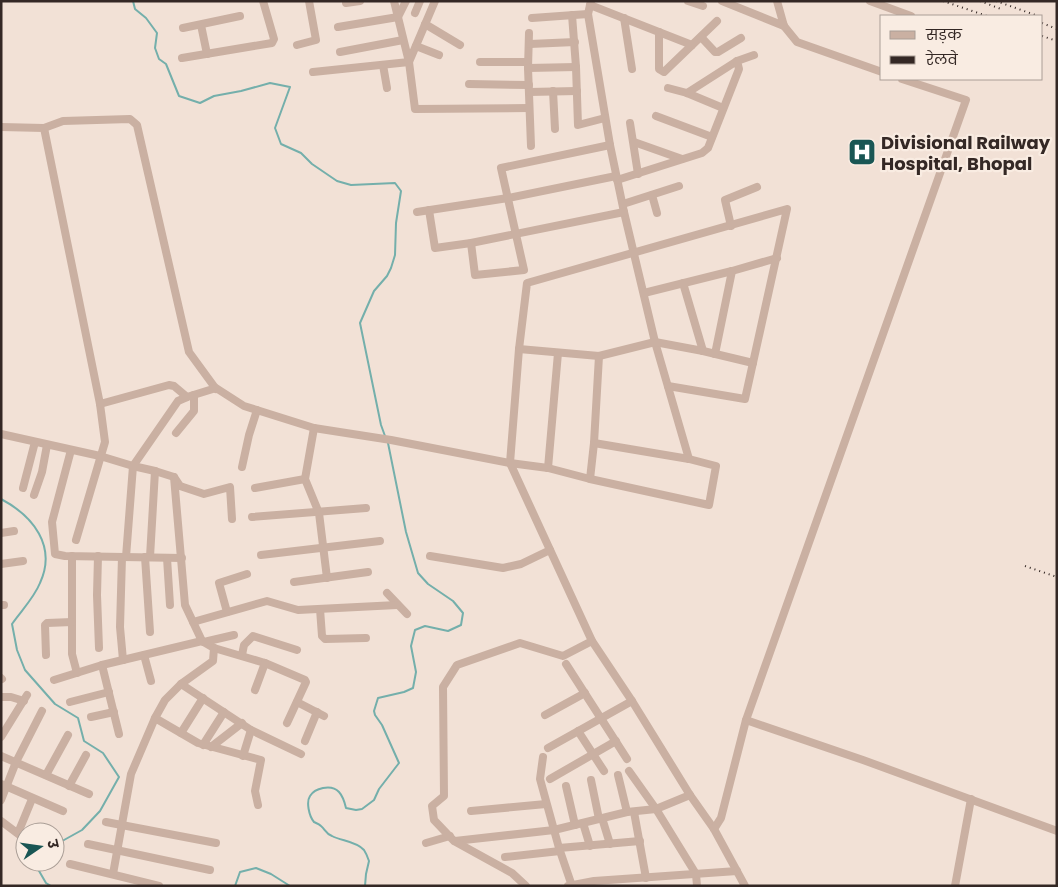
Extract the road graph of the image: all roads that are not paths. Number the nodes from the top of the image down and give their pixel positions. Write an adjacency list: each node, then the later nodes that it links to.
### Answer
1 (263, 1): 41 (street)
2 (309, 1): 35 (street)
3 (360, 1): 12 (street)
4 (394, 1): 20 (street)
5 (406, 1): 20 (street)
6 (420, 1): 15 (street)
7 (435, 1): 24 (street)
8 (688, 1): 14 (street)
9 (722, 1): 26 (street)
10 (777, 1): 26 (street)
11 (870, 1): 18 (street)
12 (346, 3)
13 (590, 3): 16 (street); 22 (street)
14 (703, 6)
15 (415, 13)
16 (588, 14): 17 (street); 65 (street)
17 (572, 15): 21 (street); 34 (street)
18 (908, 15)
19 (240, 16): 25 (street)
20 (398, 17): 27 (street); 33 (street)
21 (532, 18)
22 (624, 18): 29 (street); 51 (street)
23 (717, 21): 31 (street)
24 (425, 24): 37 (street); 39 (street)
25 (201, 25): 28 (street); 41 (street)
26 (784, 26): 52 (street)
27 (338, 27)
28 (182, 28)
29 (659, 32): 38 (street); 38 (street)
30 (529, 33): 36 (street)
31 (701, 36): 32 (street); 38 (street)
32 (741, 38)
33 (403, 40): 40 (street); 46 (street)
34 (575, 42): 36 (street); 50 (street)
35 (297, 44)
36 (530, 44): 49 (street)
37 (460, 45)
38 (692, 45)
39 (416, 46): 42 (street); 46 (street)
40 (340, 52)
41 (207, 54): 44 (street)
42 (439, 55)
43 (754, 55): 45 (street)
44 (182, 58)
45 (737, 61): 61 (street); 63 (street)
46 (409, 62): 48 (street); 62 (street)
47 (480, 62): 49 (street)
48 (383, 64): 53 (street); 56 (street)
49 (528, 65): 50 (street); 58 (street)
50 (576, 67): 60 (street)
51 (632, 69)
52 (880, 71)
53 (313, 72)
54 (905, 80): 192 (street)
55 (469, 84): 58 (street)
56 (387, 88)
57 (668, 88): 61 (street)
58 (529, 89): 59 (street); 62 (street)
59 (553, 91): 60 (street); 69 (street)
60 (577, 91): 65 (street)
61 (687, 93): 63 (street)
62 (529, 108): 73 (street)
63 (723, 108): 70 (street)
64 (656, 116): 70 (street)
65 (606, 118): 72 (street)
66 (630, 123): 71 (street)
67 (1, 127): 68 (street)
68 (44, 128): 102 (street); 104 (street)
69 (555, 129)
70 (712, 137): 74 (street)
71 (634, 142): 74 (street); 75 (street)
72 (610, 145): 76 (street); 80 (street)
73 (531, 146)
74 (682, 158): 75 (street)
75 (638, 174): 76 (street)
76 (617, 178): 80 (street); 81 (street)
77 (679, 186): 79 (street)
78 (757, 187): 86 (street)
79 (652, 194): 81 (street); 85 (street)
80 (508, 198): 82 (street); 87 (street)
81 (623, 204): 84 (street)
82 (429, 210): 83 (street); 88 (street)
83 (417, 212)
84 (624, 212): 87 (street); 89 (street)
85 (657, 213)
86 (731, 226): 89 (street); 90 (street)
87 (516, 234): 88 (street); 88 (street)
88 (471, 243)
89 (634, 252): 93 (street); 95 (street)
90 (777, 258): 91 (street); 100 (street)
91 (732, 271): 92 (street); 98 (street)
92 (683, 284): 93 (street); 96 (street)
93 (644, 293): 94 (street)
94 (655, 342): 96 (street); 99 (street); 101 (street)
95 (519, 349): 97 (street); 115 (street)
96 (703, 351): 98 (street)
97 (558, 353): 99 (street); 118 (street)
98 (714, 354): 100 (street)
99 (599, 356): 110 (street)
100 (753, 363): 101 (street)
101 (668, 386): 114 (street)
102 (216, 389): 103 (street); 105 (street)
103 (190, 396): 104 (street); 107 (street); 116 (street)
104 (100, 404): 113 (street)
105 (257, 410): 106 (street); 117 (street)
106 (314, 428): 115 (street); 121 (street)
107 (176, 433)
108 (1, 434): 109 (street)
109 (35, 442): 111 (street); 123 (street)
110 (594, 443): 114 (street); 122 (street)
111 (46, 445): 112 (street); 125 (street)
112 (71, 450): 113 (street); 137 (street)
113 (100, 456): 116 (street); 132 (street)
114 (689, 459): 122 (street)
115 (510, 463): 118 (street); 135 (street)
116 (133, 466): 119 (street); 140 (street)
117 (242, 466)
118 (548, 468): 122 (street)
119 (155, 471): 120 (street); 141 (street)
120 (174, 477): 129 (street); 143 (street)
121 (304, 479): 124 (street); 127 (street)
122 (590, 479)
123 (23, 488)
124 (255, 488)
125 (34, 495)
126 (366, 508): 127 (street)
127 (319, 513): 128 (street); 134 (street)
128 (252, 517)
129 (232, 519)
130 (14, 531): 131 (street)
131 (1, 533)
132 (76, 540)
133 (380, 541): 134 (street)
134 (322, 548): 136 (street); 148 (street)
135 (550, 550): 139 (street); 162 (street)
136 (261, 554)
137 (72, 556): 138 (street); 156 (street)
138 (98, 556): 140 (street); 163 (street)
139 (430, 556)
140 (124, 557): 141 (street); 169 (street)
141 (148, 557): 142 (street); 158 (street)
142 (167, 558): 143 (street); 151 (street)
143 (182, 558): 157 (street)
144 (23, 561): 145 (street)
145 (1, 564)
146 (368, 572): 148 (street)
147 (247, 574): 154 (street)
148 (327, 578): 149 (street)
149 (294, 582)
150 (386, 593): 152 (street)
151 (170, 605)
152 (397, 605): 153 (street); 155 (street)
153 (320, 609): 154 (street); 160 (street)
154 (227, 612): 157 (street)
155 (407, 614)
156 (72, 622): 166 (street); 173 (street)
157 (193, 622): 161 (street)
158 (150, 632)
159 (234, 635): 161 (street)
160 (366, 638)
161 (203, 641): 164 (street); 167 (street)
162 (592, 641): 182 (street); 244 (street)
163 (99, 648)
164 (214, 648): 168 (street); 176 (street)
165 (297, 650): 168 (street)
166 (46, 655)
167 (144, 655): 169 (street); 175 (street)
168 (242, 656): 170 (street)
169 (124, 660): 172 (street)
170 (265, 663): 177 (street); 184 (street)
171 (566, 664): 179 (street)
172 (102, 665): 173 (street); 178 (street)
173 (78, 673): 174 (street)
174 (54, 680)
175 (151, 681)
176 (181, 684): 181 (street); 190 (street)
177 (255, 690)
178 (109, 692): 183 (street); 186 (street)
179 (585, 693): 188 (street); 191 (street)
180 (1, 697): 200 (street)
181 (203, 698): 187 (street); 197 (street)
182 (632, 701): 191 (street); 224 (street)
183 (70, 702)
184 (297, 702): 194 (street); 201 (street)
185 (42, 711): 213 (street)
186 (114, 712): 189 (street); 198 (street)
187 (224, 712): 193 (street); 203 (street)
188 (544, 715)
189 (91, 717)
190 (155, 718): 197 (street); 239 (street)
191 (601, 718): 196 (street); 202 (street)
192 (746, 720): 226 (street); 240 (street)
193 (242, 723): 195 (street); 204 (street)
194 (287, 723)
195 (251, 730): 206 (street); 210 (street)
196 (578, 731): 205 (street); 207 (street)
197 (181, 733): 203 (street)
198 (119, 734)
199 (68, 735): 217 (street)
200 (1, 737)
201 (305, 741)
202 (616, 741): 207 (street); 212 (street)
203 (203, 745): 204 (street)
204 (211, 747): 210 (street)
205 (548, 748)
206 (302, 754)
207 (593, 754): 214 (street); 218 (street)
208 (86, 755): 221 (street)
209 (1, 756): 213 (street)
210 (243, 756): 229 (street)
211 (543, 757): 228 (street)
212 (627, 759)
213 (16, 762): 217 (street); 220 (street)
214 (604, 771)
215 (629, 771): 230 (street)
216 (618, 775): 233 (street)
217 (46, 776): 221 (street)
218 (550, 779)
219 (591, 780): 234 (street)
220 (4, 785): 225 (street); 227 (street)
221 (69, 786): 223 (street)
222 (566, 786): 238 (street)
223 (89, 794)
224 (690, 795): 230 (street); 240 (street)
225 (32, 799): 231 (street); 236 (street)
226 (971, 799): 243 (street); 269 (street)
227 (1, 800)
228 (546, 804): 232 (street); 241 (street)
229 (258, 805)
230 (656, 809): 233 (street); 258 (street)
231 (62, 811)
232 (472, 811)
233 (630, 812): 234 (street); 245 (street)
234 (600, 819): 238 (street); 249 (street)
235 (1, 821): 242 (street)
236 (23, 822)
237 (106, 822): 239 (street)
238 (579, 824): 241 (street); 250 (street)
239 (122, 825): 246 (street); 252 (street)
240 (714, 829): 256 (street)
241 (554, 830): 244 (street); 251 (street)
242 (15, 831)
243 (1057, 831)
244 (452, 838): 247 (street); 265 (street)
245 (640, 841): 249 (street); 260 (street)
246 (216, 843)
247 (426, 843)
248 (88, 844): 252 (street)
249 (610, 844): 250 (street)
250 (590, 846): 251 (street)
251 (559, 849): 253 (street); 263 (street)
252 (117, 850): 255 (street); 257 (street)
253 (505, 857)
254 (70, 864): 257 (street)
255 (210, 870)
256 (737, 871): 258 (street); 268 (street)
257 (113, 874): 264 (street)
258 (696, 874): 259 (street); 267 (street)
259 (664, 876): 260 (street); 266 (street)
260 (646, 878): 261 (street)
261 (630, 882): 262 (street)
262 (594, 883): 263 (street)
263 (570, 885)
264 (158, 886)
265 (526, 886)
266 (664, 886)
267 (697, 886)
268 (745, 886)
269 (955, 886)

